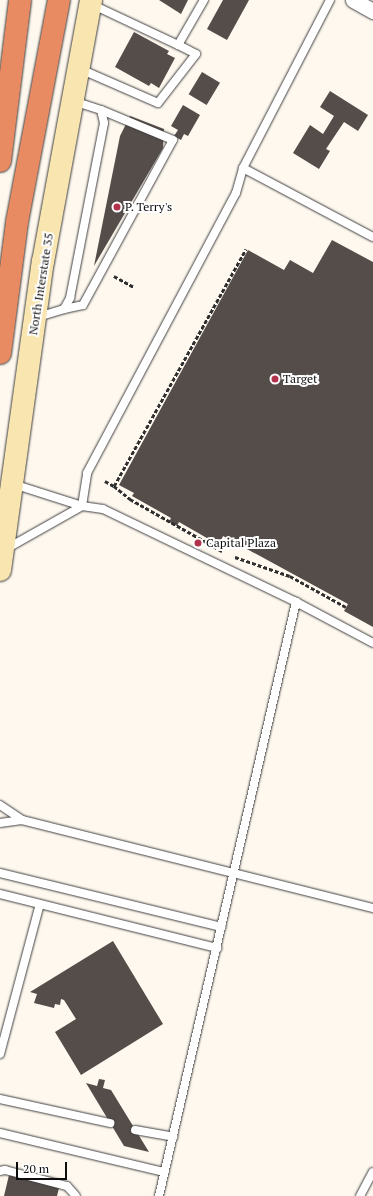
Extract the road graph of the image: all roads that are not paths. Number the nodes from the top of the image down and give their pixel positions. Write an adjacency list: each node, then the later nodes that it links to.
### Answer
1 (20, 0): 10 (highway)
2 (59, 0): 15 (highway)
3 (204, 0): 6 (lane)
4 (330, 0): 11 (lane)
5 (91, 2): 6 (lane); 7 (main road, North Interstate 35)
6 (178, 45): 7 (lane)
7 (80, 69): 8 (main road, North Interstate 35)
8 (74, 101): 9 (lane); 14 (main road, North Interstate 35)
9 (101, 110): 13 (lane); 13 (lane)
10 (0, 161)
11 (243, 168): 12 (lane); 17 (lane)
12 (373, 237)
13 (64, 309): 14 (lane)
14 (35, 318): 16 (main road, North Interstate 35)
15 (0, 352)
16 (13, 483): 17 (lane); 18 (main road, North Interstate 35)
17 (82, 506): 18 (lane); 19 (lane)
18 (1, 560)
19 (296, 602): 20 (lane); 25 (lane)
20 (373, 643)
21 (0, 805): 22 (lane)
22 (22, 820): 23 (lane); 25 (lane)
23 (0, 823)
24 (0, 873): 29 (lane)
25 (234, 873): 28 (lane); 29 (lane)
26 (0, 894): 27 (lane)
27 (40, 904): 30 (lane); 31 (lane)
28 (373, 908)
29 (221, 927): 30 (lane)
30 (216, 948): 36 (lane)
31 (0, 1054)
32 (0, 1099): 33 (lane)
33 (110, 1123)
34 (135, 1130): 36 (lane)
35 (0, 1133): 38 (lane)
36 (172, 1138): 38 (lane)
37 (0, 1171): 40 (lane)
38 (164, 1172): 41 (lane)
39 (373, 1172): 42 (lane)
40 (76, 1196)
41 (159, 1196)
42 (360, 1196)

